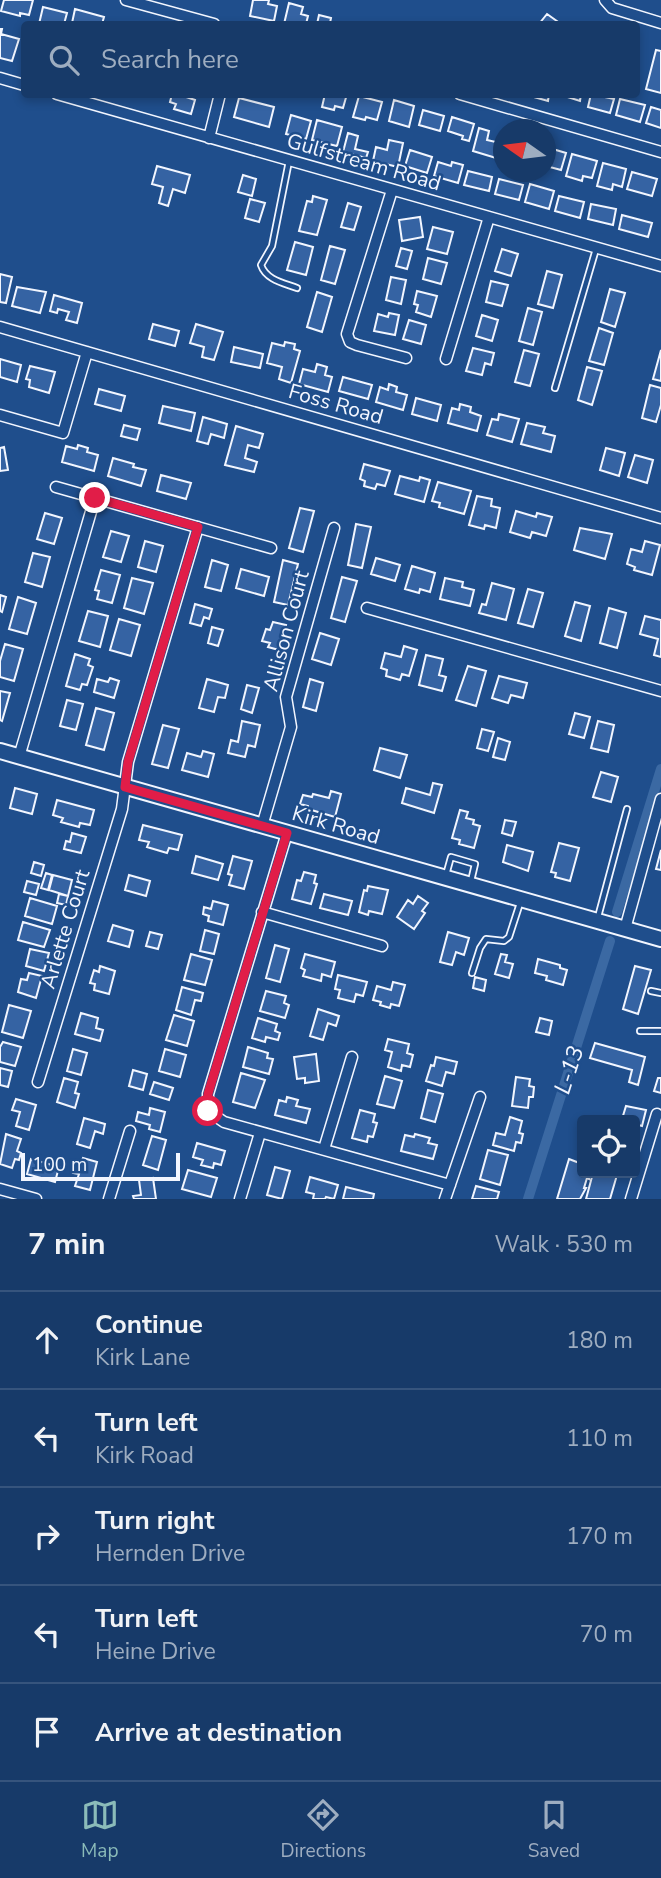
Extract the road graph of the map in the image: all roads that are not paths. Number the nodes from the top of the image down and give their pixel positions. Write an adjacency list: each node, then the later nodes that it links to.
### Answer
1 (126, 0): 3 (street)
2 (605, 0): 4 (street)
3 (203, 21)
4 (661, 23)
5 (0, 78): 6 (street)
6 (21, 84)
7 (71, 98): 10 (street, Gulfstream Road)
8 (218, 98): 10 (street)
9 (474, 98): 11 (street)
10 (209, 138): 12 (street, Gulfstream Road)
11 (661, 152)
12 (289, 160): 13 (street, Gulfstream Road); 17 (lane)
13 (392, 190): 14 (street, Gulfstream Road); 20 (street)
14 (489, 217): 15 (street, Gulfstream Road); 21 (street)
15 (596, 248): 16 (street, Gulfstream Road); 22 (lane)
16 (661, 266)
17 (297, 288)
18 (0, 327): 19 (street, Foss Road)
19 (87, 352): 23 (street); 26 (street, Foss Road)
20 (406, 358)
21 (446, 359)
22 (555, 388)
23 (0, 415)
24 (56, 487): 25 (street)
25 (95, 498): 27 (street); 33 (street)
26 (661, 518)
27 (198, 527): 29 (street); 34 (street, Arlette Court)
28 (334, 528): 37 (street, Allison Court)
29 (271, 548)
30 (367, 608): 31 (street)
31 (661, 691)
32 (0, 751): 33 (street, Kirk Road)
33 (19, 757): 34 (street, Kirk Road)
34 (125, 787): 37 (street, Kirk Road); 53 (street, Arlette Court)
35 (661, 799): 44 (street)
36 (627, 809): 43 (lane)
37 (262, 826): 38 (street, Kirk Road)
38 (287, 833): 39 (street, Kirk Road); 42 (street)
39 (445, 878): 40 (street, Kirk Road); 40 (lane)
40 (470, 885): 41 (street, Kirk Road)
41 (522, 900): 43 (street, Kirk Road); 47 (lane)
42 (262, 912): 46 (street); 57 (street)
43 (596, 921): 44 (street, Kirk Road)
44 (625, 929): 45 (street, Kirk Road)
45 (661, 939)
46 (382, 946)
47 (472, 973)
48 (651, 990): 49 (lane)
49 (661, 993)
50 (640, 1031): 51 (lane)
51 (661, 1031)
52 (352, 1057): 58 (street)
53 (38, 1082)
54 (480, 1097): 61 (street)
55 (657, 1114): 59 (street)
56 (130, 1131): 64 (street)
57 (260, 1133): 58 (street); 65 (street)
58 (324, 1149): 61 (street)
59 (640, 1157)
60 (635, 1178): 67 (street)
61 (450, 1185): 66 (street)
62 (0, 1189): 63 (street)
63 (36, 1199)
64 (109, 1199)
65 (240, 1199)
66 (445, 1199)
67 (631, 1199)

